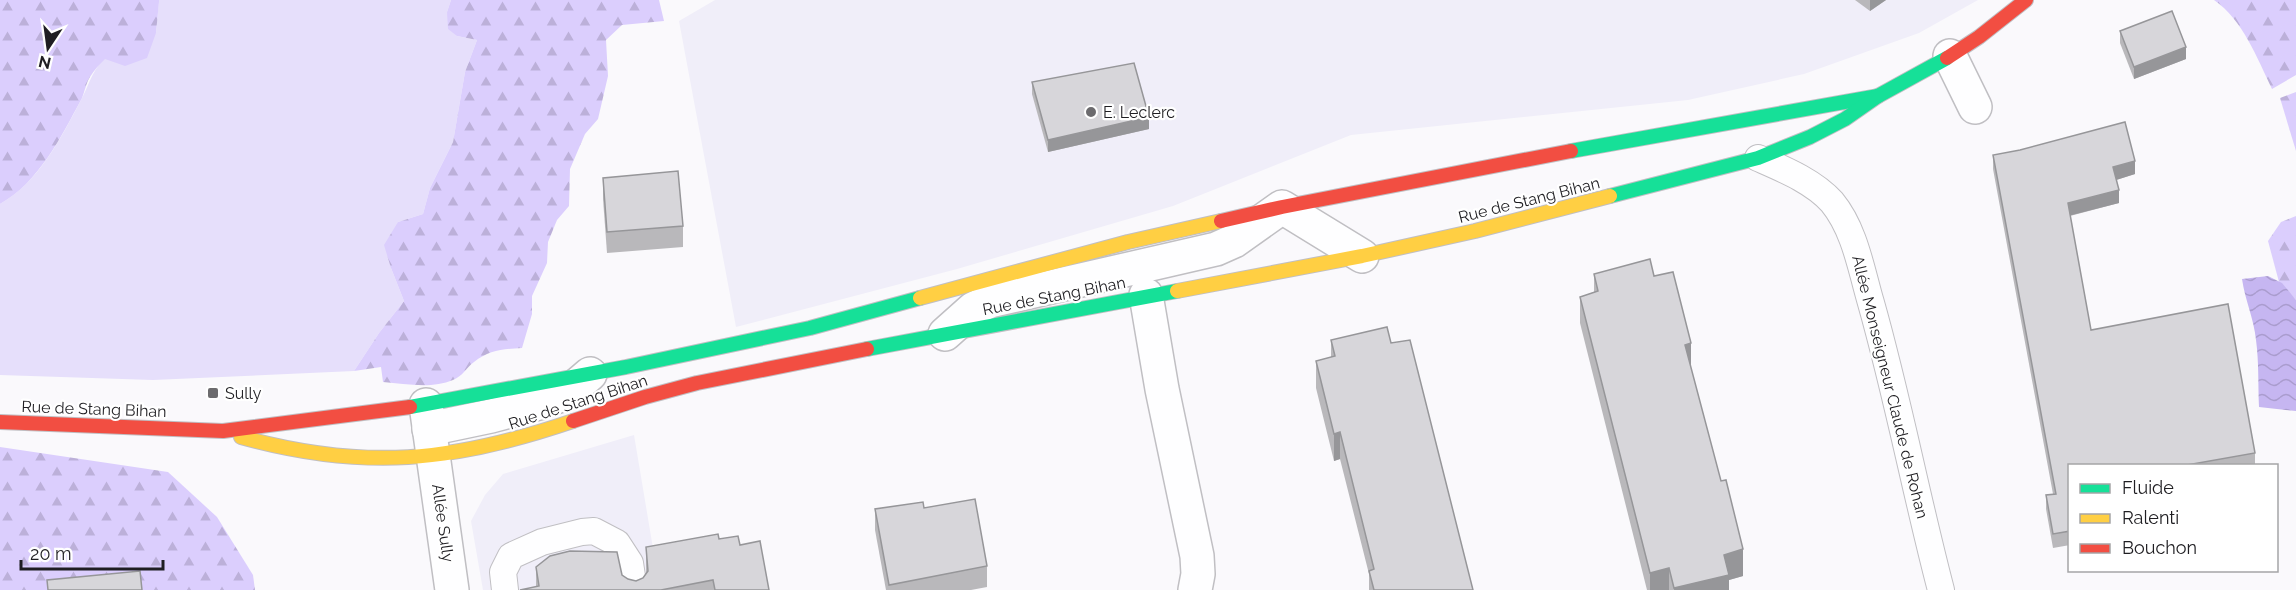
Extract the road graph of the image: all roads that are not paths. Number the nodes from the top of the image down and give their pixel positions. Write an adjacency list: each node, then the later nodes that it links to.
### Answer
1 (2026, 0): 2 (street, Rue de Stang Bihan)
2 (1950, 56): 3 (street, Rue de Stang Bihan); 4 (street)
3 (1878, 96): 5 (street, Rue de Stang Bihan); 6 (street, Rue de Stang Bihan)
4 (1975, 107)
5 (1758, 158): 7 (street, Rue de Stang Bihan); 14 (lane, Allée Monseigneur Claude de Rohan)
6 (1282, 207): 7 (street); 9 (street); 10 (street, Rue de Stang Bihan)
7 (1362, 256): 8 (street, Rue de Stang Bihan)
8 (1146, 295): 9 (street, Rue de Stang Bihan); 18 (street)
9 (945, 334): 12 (street, Rue de Stang Bihan)
10 (593, 372): 12 (street)
11 (0, 422): 13 (street, Rue de Stang Bihan)
12 (429, 430): 13 (street, Rue de Stang Bihan); 13 (street, Rue de Stang Bihan); 15 (street, Allée Sully)
13 (223, 431)
14 (1940, 586)
15 (452, 590)
16 (505, 590): 17 (lane)
17 (634, 590)
18 (1195, 590)

